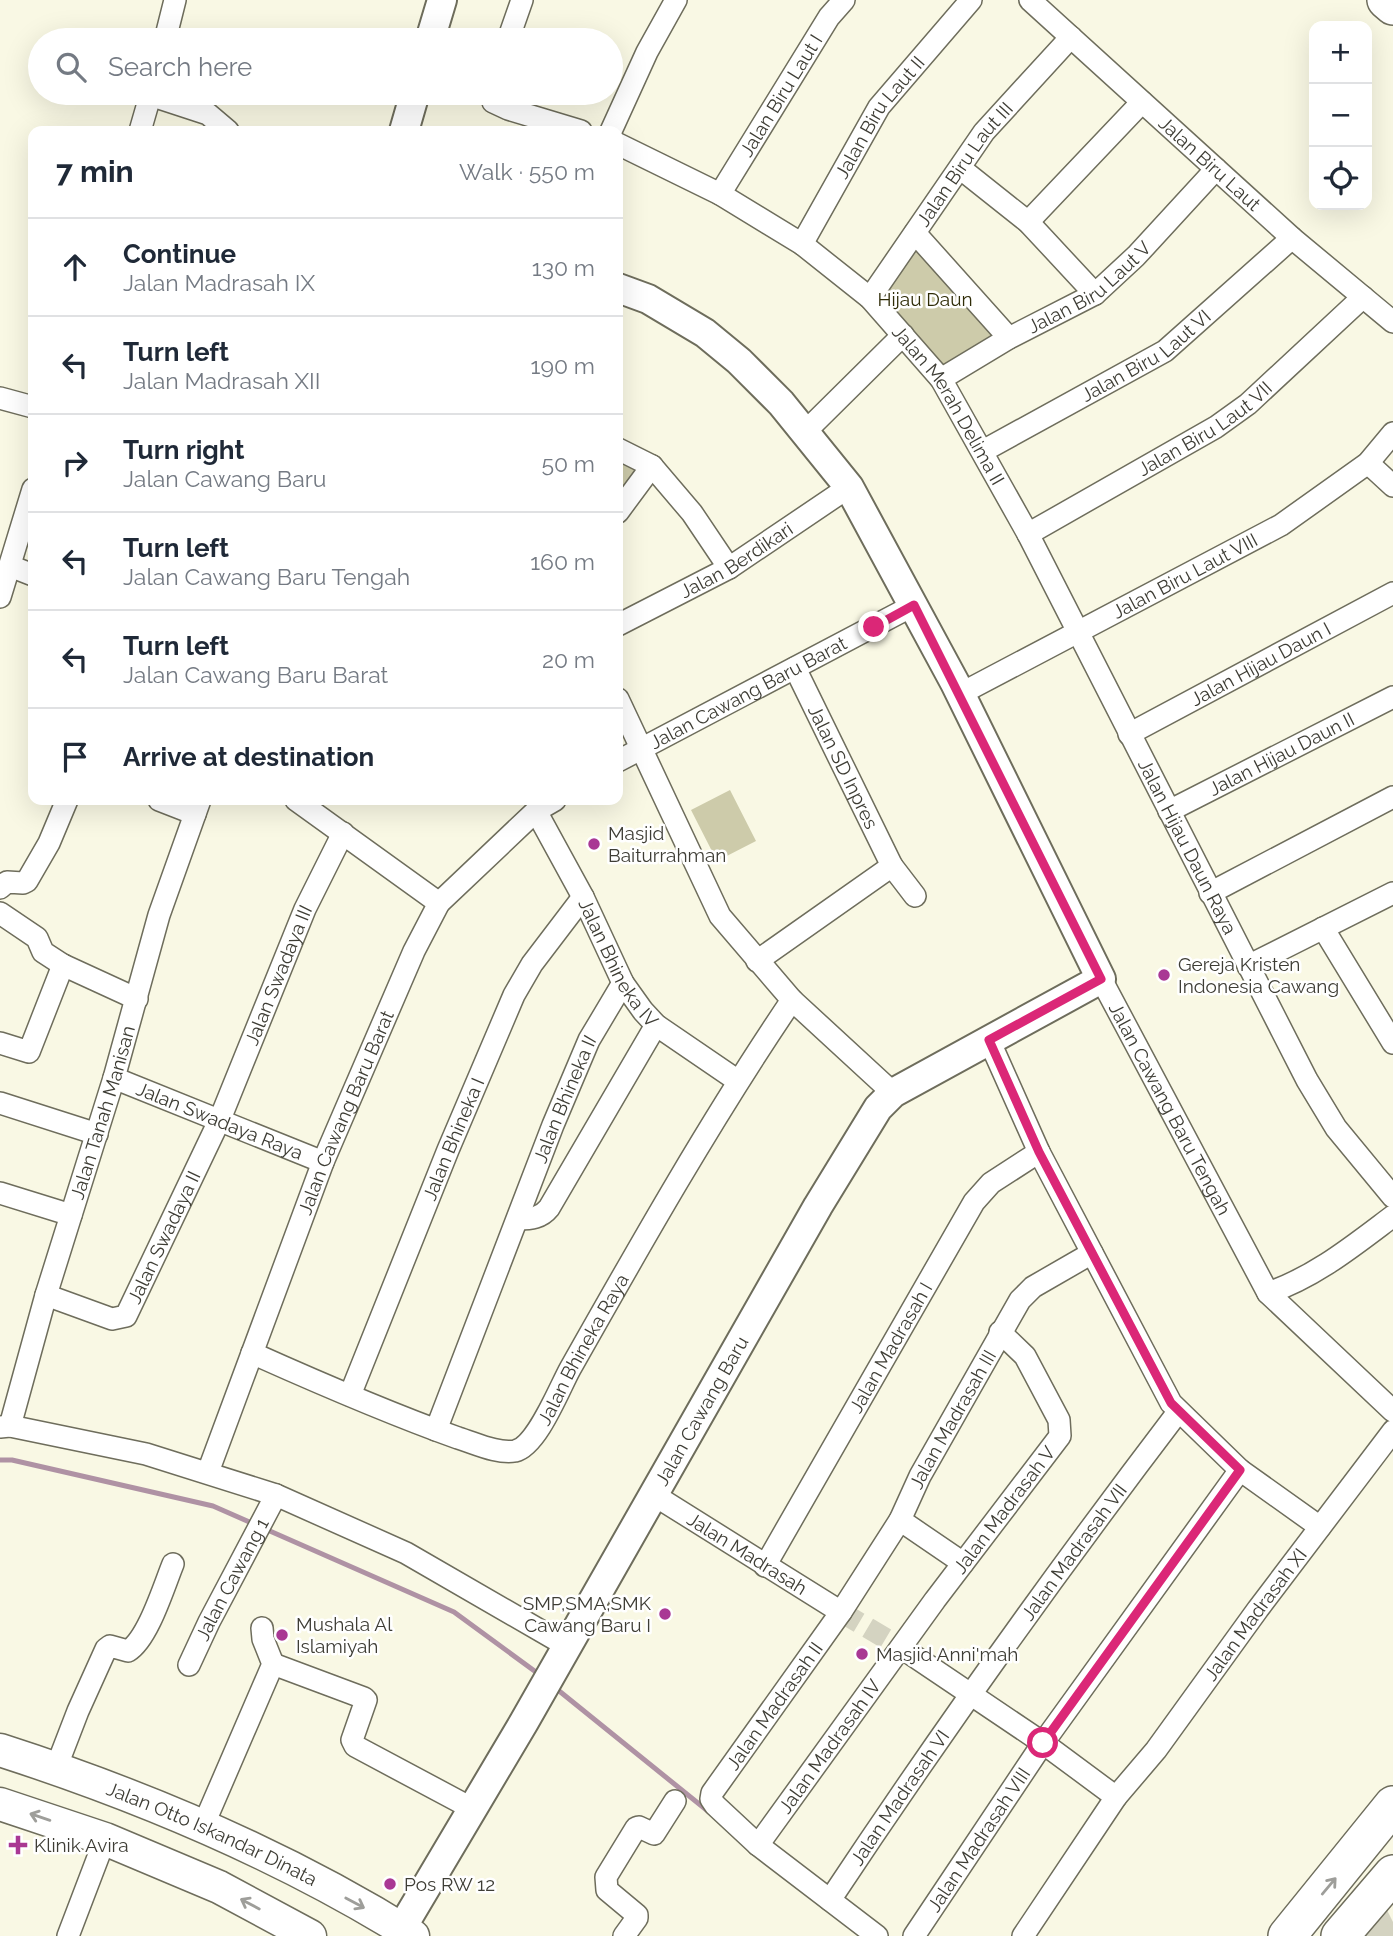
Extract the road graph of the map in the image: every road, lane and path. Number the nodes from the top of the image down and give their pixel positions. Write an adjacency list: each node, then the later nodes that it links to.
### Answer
1 (175, 0): 10 (street)
2 (442, 0): 11 (street)
3 (522, 0): 12 (street)
4 (676, 0): 19 (street)
5 (844, 0): 29 (street, Jalan Biru Laut I)
6 (971, 0): 33 (street, Jalan Biru Laut II)
7 (1030, 0): 13 (street, Jalan Biru Laut)
8 (1386, 0): 9 (highway)
9 (1393, 6)
10 (168, 28)
11 (434, 28)
12 (512, 28)
13 (1071, 37): 14 (street, Jalan Biru Laut); 27 (street, Jalan Biru Laut III)
14 (1142, 102): 28 (street, Jalan Biru Laut); 30 (street)
15 (148, 105): 21 (street)
16 (182, 105): 22 (street)
17 (412, 105): 23 (street)
18 (499, 105): 24 (street)
19 (623, 105)
20 (623, 105): 25 (street)
21 (141, 126)
22 (222, 126)
23 (405, 126)
24 (564, 126)
25 (613, 126)
26 (623, 146): 29 (street, Jalan Merah Delima II)
27 (960, 168): 30 (street); 31 (street, Jalan Biru Laut III)
28 (1216, 169): 32 (street, Jalan Biru Laut); 35 (street, Jalan Biru Laut V)
29 (720, 194): 33 (street, Jalan Merah Delima II)
30 (1027, 222): 35 (street)
31 (915, 233): 37 (street, Jalan Biru Laut III); 40 (street)
32 (1292, 238): 36 (street, Jalan Biru Laut); 47 (street, Jalan Biru Laut VI)
33 (802, 244): 37 (street, Jalan Merah Delima II)
34 (623, 290): 44 (street, Jalan Cawang Baru Tengah)
35 (1095, 294): 40 (street, Jalan Biru Laut V)
36 (1363, 297): 38 (street, Jalan Biru Laut); 54 (street, Jalan Biru Laut VII)
37 (870, 298): 39 (street, Jalan Merah Delima II)
38 (1393, 322)
39 (904, 335): 41 (street, Jalan Merah Delima II); 44 (street)
40 (1009, 338): 41 (street, Jalan Biru Laut V)
41 (941, 379): 47 (street, Jalan Merah Delima II)
42 (0, 398): 43 (street)
43 (28, 406)
44 (806, 431): 50 (street, Jalan Cawang Baru Tengah)
45 (1393, 433): 48 (street, Jalan Biru Laut VIII)
46 (623, 452): 49 (street)
47 (983, 452): 54 (street, Jalan Merah Delima II)
48 (1367, 463): 51 (street); 62 (street, Jalan Biru Laut VIII)
49 (652, 466): 52 (street); 56 (street)
50 (849, 486): 56 (street, Jalan Berdikari); 60 (street, Jalan Cawang Baru Tengah)
51 (1393, 486)
52 (623, 505)
53 (28, 506): 55 (street)
54 (1028, 534): 62 (street, Jalan Merah Delima II)
55 (10, 566): 57 (street); 59 (street)
56 (729, 568): 61 (street, Jalan Berdikari)
57 (28, 573)
58 (1393, 593): 67 (street, Jalan Hijau Daun I)
59 (0, 597)
60 (914, 605): 63 (street, Jalan Cawang Baru Barat); 64 (street, Jalan Cawang Baru Tengah)
61 (623, 622)
62 (1079, 633): 64 (street, Jalan Biru Laut VIII); 67 (street, Jalan Hijau Daun Raya)
63 (795, 668): 68 (street, Jalan Cawang Baru Barat); 78 (street, Jalan SD Inpres)
64 (960, 694): 90 (street, Jalan Cawang Baru Tengah)
65 (1393, 697): 76 (street, Jalan Hijau Daun II)
66 (623, 710): 68 (street)
67 (1129, 734): 76 (street, Jalan Hijau Daun Raya)
68 (640, 747): 69 (street, Jalan Cawang Baru Barat); 87 (street)
69 (623, 758)
70 (1393, 797): 80 (street)
71 (64, 805): 79 (street)
72 (303, 805): 77 (street)
73 (546, 805): 75 (street, Jalan Cawang Baru Barat)
74 (197, 807): 92 (street, Jalan Tanah Manisan)
75 (536, 811): 83 (street, Jalan Bhineka IV); 84 (street, Jalan Cawang Baru Barat)
76 (1169, 811): 80 (street, Jalan Hijau Daun Raya)
77 (343, 833): 84 (street); 102 (street, Jalan Swadaya III)
78 (892, 866): 82 (street, Jalan SD Inpres); 87 (street)
79 (0, 888)
80 (1210, 892): 89 (street, Jalan Hijau Daun Raya)
81 (1393, 893): 86 (street)
82 (915, 896)
83 (583, 897): 91 (street, Jalan Bhineka IV); 116 (street, Jalan Bhineka I)
84 (439, 903): 105 (street, Jalan Cawang Baru Barat)
85 (0, 913): 88 (street)
86 (1323, 928): 89 (street); 97 (street)
87 (757, 961): 93 (street)
88 (62, 965): 92 (street); 96 (street)
89 (1248, 966): 107 (street, Jalan Hijau Daun Raya)
90 (1101, 979): 95 (street, Jalan Cawang Baru); 112 (street, Jalan Cawang Baru Tengah)
91 (623, 983): 94 (street, Jalan Bhineka IV); 110 (street, Jalan Bhineka II)
92 (136, 999): 98 (street, Jalan Tanah Manisan)
93 (792, 1000): 99 (street, Jalan Bhineka Raya); 100 (street)
94 (656, 1025): 99 (street, Jalan Bhineka IV); 110 (street, Jalan Bhineka II)
95 (989, 1040): 100 (street, Jalan Cawang Baru); 104 (street)
96 (0, 1043)
97 (1393, 1043)
98 (114, 1078): 102 (street, Jalan Swadaya Raya); 103 (street, Jalan Tanah Manisan)
99 (738, 1081): 120 (street, Jalan Bhineka Raya)
100 (893, 1093): 125 (street, Jalan Cawang Baru)
101 (0, 1103): 103 (street)
102 (220, 1119): 105 (street, Jalan Swadaya Raya); 113 (street, Jalan Swadaya II)
103 (97, 1134): 108 (street, Jalan Tanah Manisan)
104 (1039, 1152): 111 (street); 130 (street, Jalan Madrasah I)
105 (323, 1162): 115 (street, Jalan Cawang Baru Barat)
106 (0, 1193): 108 (street)
107 (1393, 1198)
108 (71, 1215): 113 (street, Jalan Tanah Manisan)
109 (1393, 1216): 112 (street)
110 (518, 1219): 120 (street, Jalan Bhineka II)
111 (1092, 1254): 114 (street, Jalan Madrasah III); 118 (street)
112 (1268, 1293): 117 (street, Jalan Cawang Baru Tengah)
113 (46, 1295): 119 (street, Jalan Tanah Manisan)
114 (1000, 1332): 126 (street, Jalan Madrasah III); 128 (street, Jalan Madrasah V)
115 (252, 1353): 116 (street, Jalan Bhineka Raya); 123 (street, Jalan Cawang Baru Barat)
116 (350, 1395): 120 (street, Jalan Bhineka Raya)
117 (1393, 1411)
118 (1178, 1412): 122 (street); 137 (street, Jalan Madrasah VII)
119 (5, 1427): 123 (street)
120 (436, 1430)
121 (1393, 1431): 127 (street, Jalan Madrasah XI)
122 (1240, 1470): 127 (street); 138 (street, Jalan Madrasah VIII)
123 (208, 1472): 124 (street)
124 (276, 1494): 133 (street); 136 (street, Jalan Cawang 1)
125 (654, 1495): 130 (street, Jalan Madrasah); 133 (street, Jalan Cawang Baru)
126 (900, 1520): 128 (street); 131 (street, Jalan Madrasah III)
127 (1320, 1527): 141 (street, Jalan Madrasah XI)
128 (963, 1563): 134 (street, Jalan Madrasah V)
129 (173, 1564): 140 (street)
130 (765, 1566): 131 (street, Jalan Madrasah)
131 (841, 1612): 148 (street, Jalan Madrasah II)
132 (262, 1628): 135 (street)
133 (567, 1646): 145 (street, Jalan Cawang Baru)
134 (902, 1648): 137 (street); 148 (street, Jalan Madrasah IV)
135 (273, 1664): 145 (street); 146 (street)
136 (189, 1665)
137 (973, 1694): 138 (street); 150 (street, Jalan Madrasah VI)
138 (1043, 1743): 141 (street); 156 (street, Jalan Madrasah VIII)
139 (0, 1751): 140 (main road, Jalan Otto Iskandar Dinata)
140 (56, 1768): 146 (main road, Jalan Otto Iskandar Dinata)
141 (1116, 1797): 157 (street, Jalan Madrasah XI)
142 (675, 1801): 154 (street)
143 (0, 1804): 147 (main road, one-way to 143)
144 (1393, 1805): 158 (highway, one-way to 144)
145 (474, 1809): 151 (street, Jalan Cawang Baru)
146 (203, 1826): 151 (main road, Jalan Otto Iskandar Dinata, one-way to 151)
147 (105, 1839): 152 (street); 153 (main road, one-way to 147)
148 (758, 1845): 150 (street)
149 (1393, 1874): 159 (highway)
150 (830, 1900): 155 (street)
151 (404, 1934)
152 (68, 1936)
153 (310, 1936)
154 (624, 1936)
155 (877, 1936)
156 (914, 1936)
157 (1023, 1936)
158 (1287, 1936)
159 (1340, 1936)

